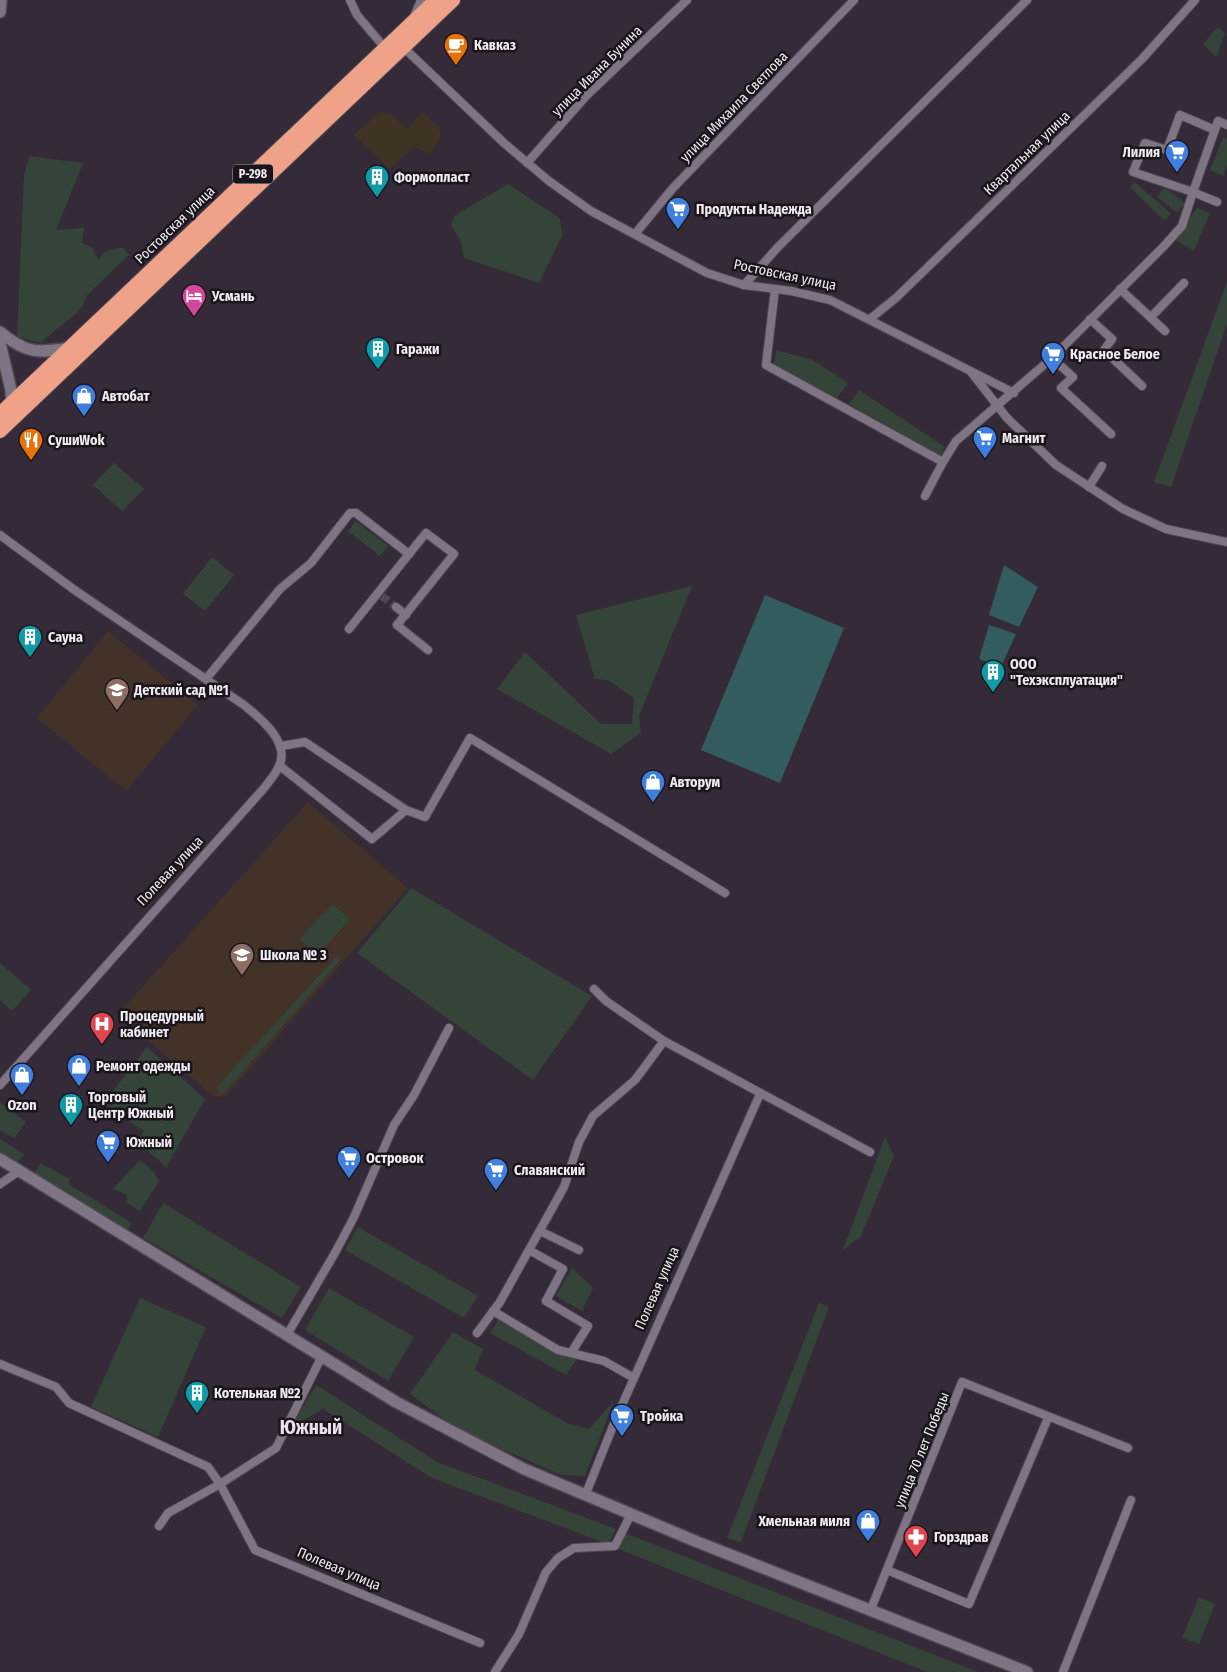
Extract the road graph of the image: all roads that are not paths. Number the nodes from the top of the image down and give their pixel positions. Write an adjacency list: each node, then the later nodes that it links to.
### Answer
1 (1, 0): 10 (main road)
2 (350, 0): 13 (street)
3 (421, 0): 11 (street, Ростовская улица)
4 (436, 0): 11 (highway, Ростовская улица / Р-298)
5 (453, 0): 12 (highway, Ростовская улица / Р-298)
6 (687, 0): 16 (street, улица Ивана Бунина)
7 (854, 0): 19 (street, улица Михаила Светлова)
8 (1027, 0): 21 (street)
9 (1195, 0): 25 (street, Квартальная улица)
10 (0, 12)
11 (412, 23): 13 (highway, Ростовская улица / Р-298)
12 (403, 47): 16 (street, Ростовская улица); 37 (highway, Ростовская улица / Р-298)
13 (385, 48): 30 (highway, Ростовская улица / Р-298)
14 (1227, 125): 15 (street)
15 (1215, 130): 17 (street); 17 (street)
16 (527, 162): 19 (street, Ростовская улица)
17 (1193, 192): 18 (street); 23 (street)
18 (1217, 202)
19 (635, 234): 21 (street, Ростовская улица)
20 (1184, 283): 24 (street)
21 (744, 285): 22 (street, Ростовская улица)
22 (775, 289): 25 (street, Ростовская улица); 40 (street)
23 (1120, 289): 24 (street); 26 (street)
24 (1151, 317): 27 (street)
25 (870, 319): 32 (street, Ростовская улица)
26 (1090, 319): 31 (street); 33 (street)
27 (1165, 331)
28 (0, 332): 30 (main road)
29 (0, 343): 35 (main road)
30 (70, 348): 35 (highway, Р-298)
31 (1052, 358): 34 (street); 39 (street)
32 (968, 369): 34 (street); 36 (street, Ростовская улица)
33 (1142, 386)
34 (1014, 392): 36 (street)
35 (8, 393): 37 (highway, Р-298)
36 (996, 405): 40 (street); 42 (street, Ростовская улица)
37 (5, 418): 38 (highway, Р-298)
38 (0, 431)
39 (1112, 434)
40 (943, 462): 43 (street)
41 (1102, 466): 42 (street)
42 (1089, 487): 45 (street, Ростовская улица)
43 (925, 496)
44 (0, 535): 51 (street)
45 (1227, 542)
46 (409, 554): 48 (street); 49 (street); 51 (street)
47 (396, 607): 48 (street)
48 (406, 615): 50 (street)
49 (349, 629)
50 (428, 650)
51 (206, 679): 52 (street)
52 (281, 746): 53 (street); 54 (street)
53 (280, 766): 54 (street); 59 (street, Полевая улица)
54 (406, 810): 55 (street)
55 (725, 893)
56 (594, 988): 58 (street)
57 (449, 1028): 70 (street)
58 (664, 1041): 60 (street); 65 (street)
59 (0, 1085)
60 (760, 1094): 61 (street); 74 (street, Полевая улица)
61 (870, 1152)
62 (0, 1159): 63 (main road)
63 (19, 1171): 64 (street); 70 (main road)
64 (0, 1184)
65 (540, 1231): 66 (street); 67 (street)
66 (529, 1250): 68 (street); 71 (street)
67 (580, 1250)
68 (493, 1311): 69 (street); 71 (street)
69 (477, 1333)
70 (287, 1335): 72 (main road)
71 (571, 1354): 74 (street)
72 (322, 1356): 77 (street); 78 (main road)
73 (0, 1364): 77 (street, Полевая улица)
74 (634, 1378): 78 (street, Полевая улица)
75 (1048, 1418): 76 (street, улица 70 лет Победы); 82 (street); 82 (street, улица 70 лет Победы)
76 (1128, 1448)
77 (220, 1484): 81 (street); 84 (street, Полевая улица)
78 (584, 1496): 80 (main road)
79 (1131, 1500): 87 (street)
80 (631, 1514): 83 (main road); 85 (street)
81 (159, 1526)
82 (887, 1570): 83 (street, улица 70 лет Победы)
83 (871, 1609): 86 (main road)
84 (480, 1643)
85 (495, 1672)
86 (1027, 1672)
87 (1063, 1672)

